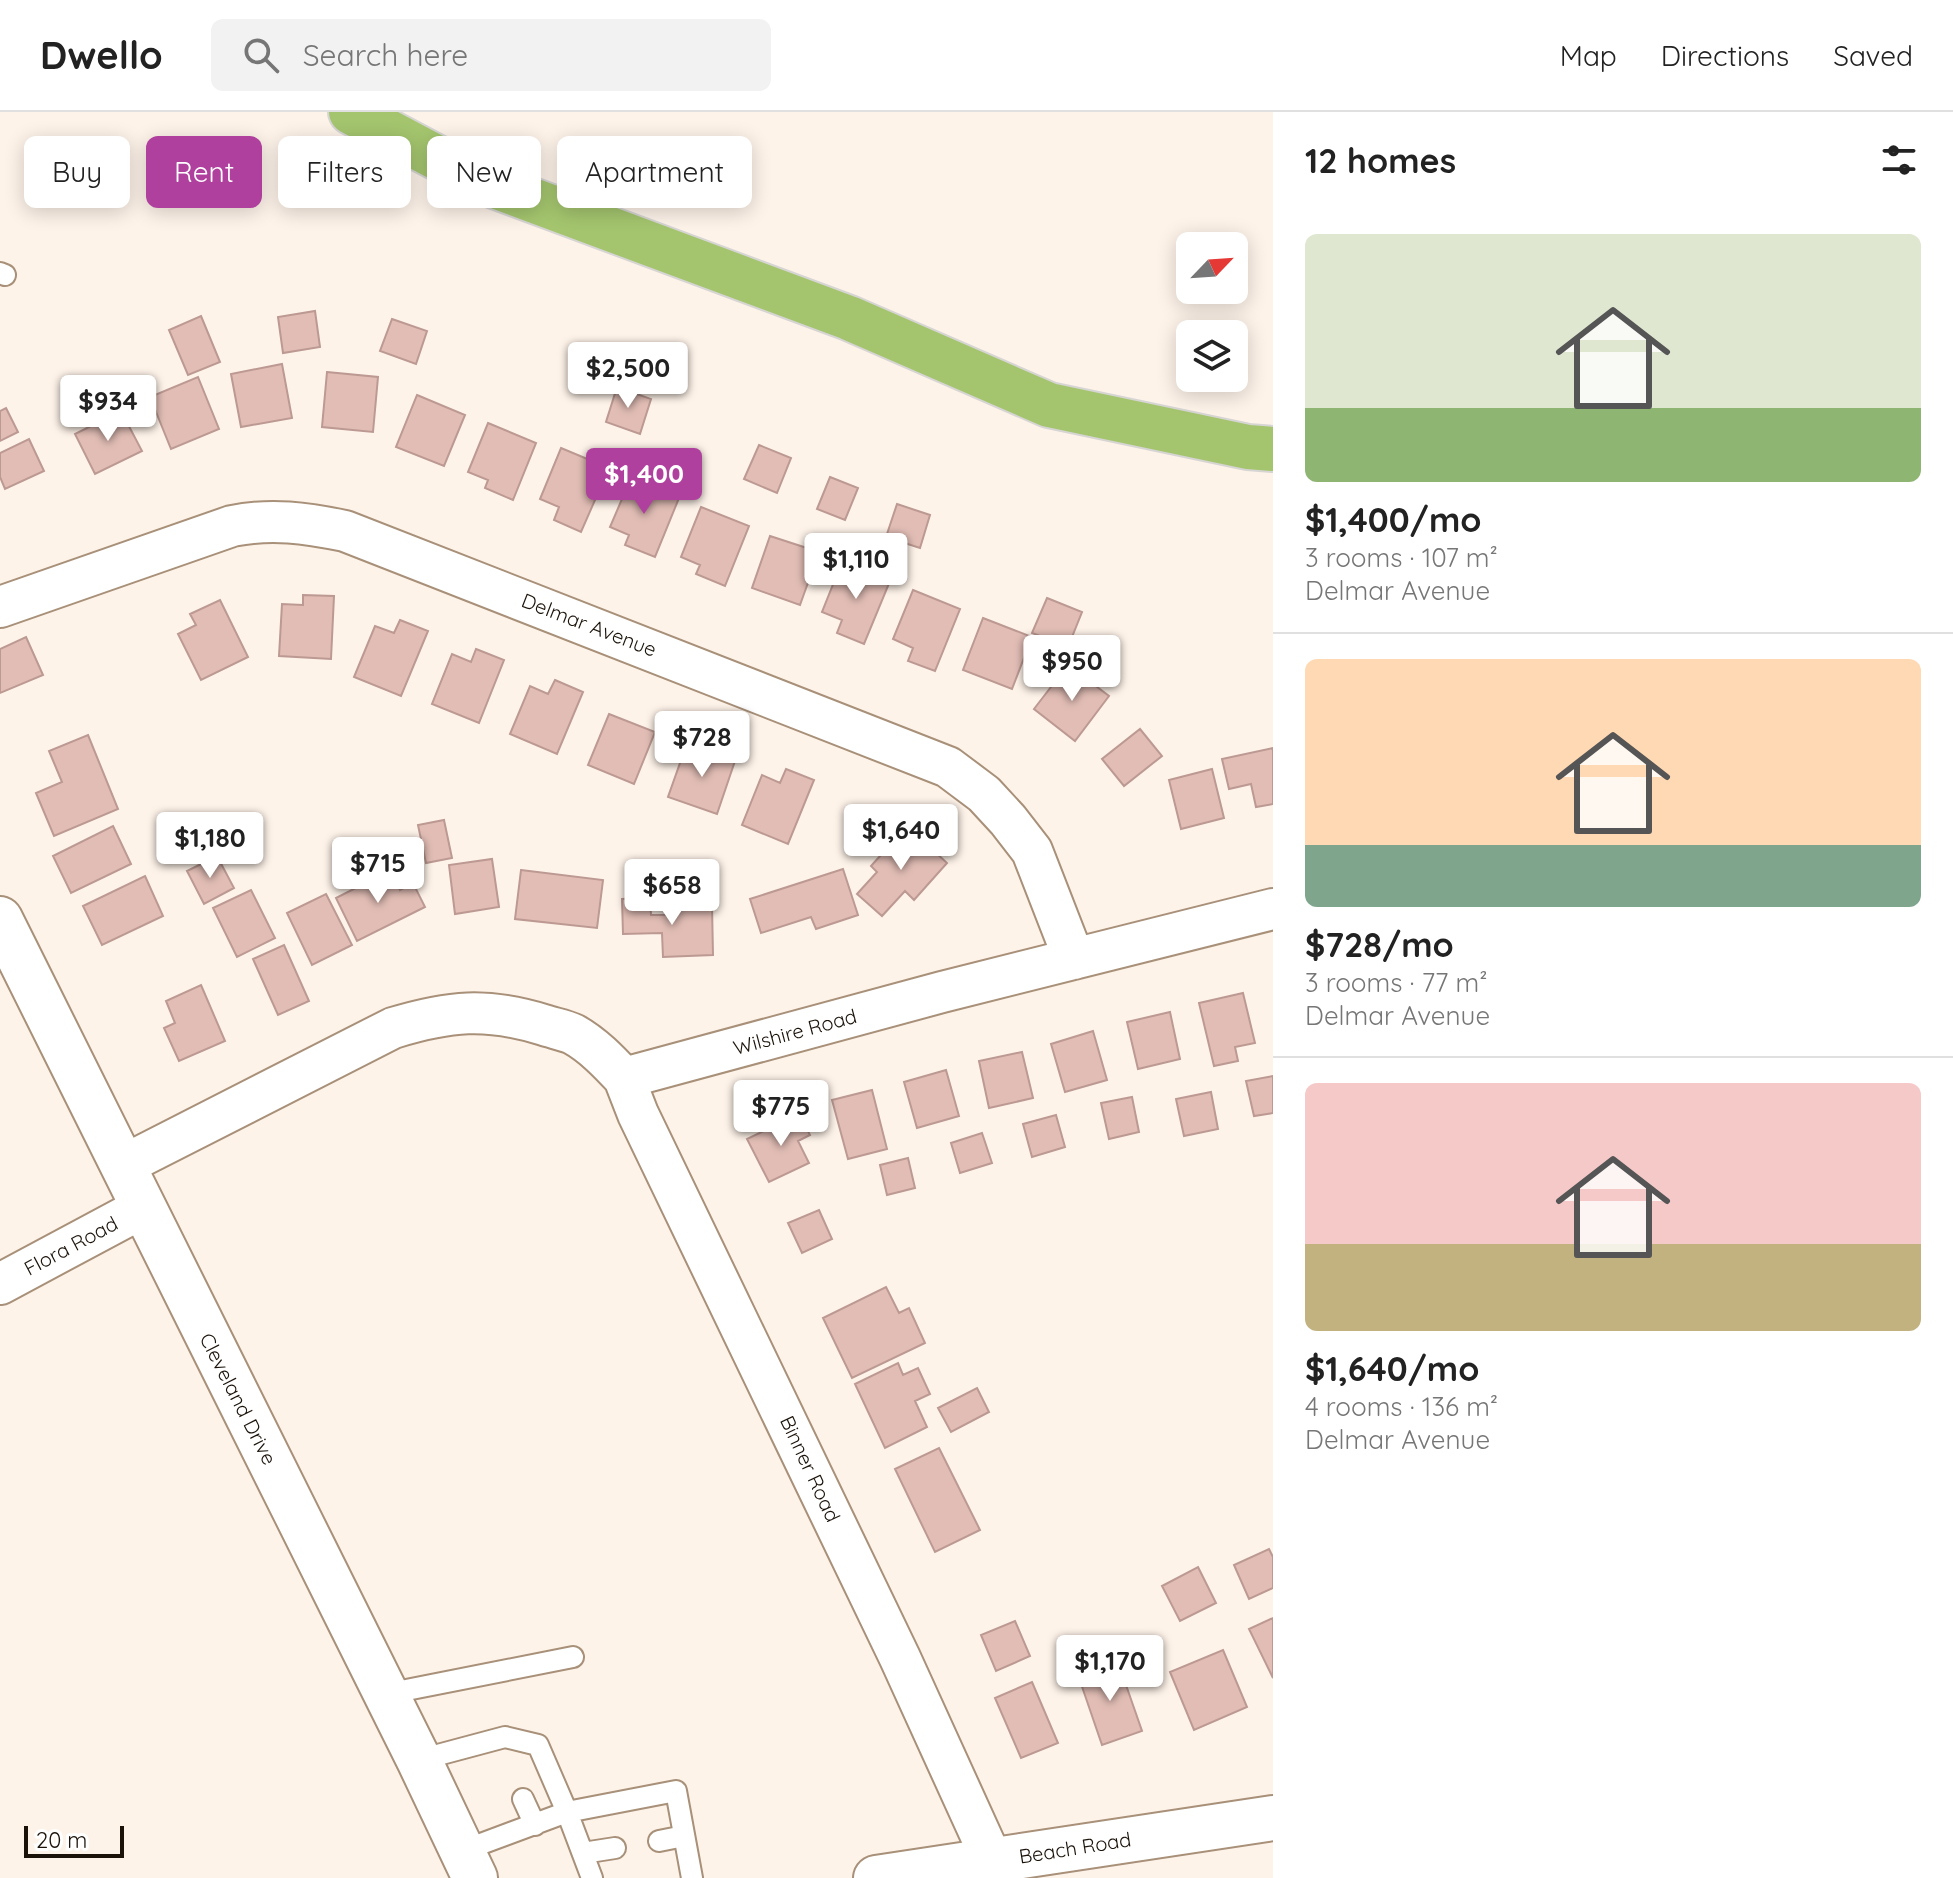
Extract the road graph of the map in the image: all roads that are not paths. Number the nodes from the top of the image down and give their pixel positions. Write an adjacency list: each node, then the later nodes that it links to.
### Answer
1 (351, 112): 2 (highway)
2 (1273, 449)
3 (0, 607): 6 (street, Delmar Avenue)
4 (1273, 909): 6 (street, Wilshire Road)
5 (0, 919): 8 (street, Cleveland Drive)
6 (1074, 959): 7 (street, Wilshire Road)
7 (624, 1078): 8 (street); 23 (street, Binner Road)
8 (122, 1166): 9 (street, Cleveland Drive)
9 (142, 1208): 10 (street, Flora Road); 12 (street, Cleveland Drive)
10 (0, 1284)
11 (573, 1657): 12 (lane)
12 (386, 1694): 13 (street, Cleveland Drive)
13 (419, 1760): 15 (lane); 22 (street, Cleveland Drive)
14 (523, 1799): 17 (lane)
15 (567, 1812): 17 (lane); 18 (lane); 21 (lane)
16 (1273, 1818): 23 (street, Beach Road)
17 (535, 1825): 22 (lane)
18 (684, 1836): 19 (lane); 25 (lane)
19 (659, 1841)
20 (615, 1848): 21 (lane)
21 (583, 1853): 24 (lane)
22 (469, 1865)
23 (972, 1868): 26 (street, Beach Road)
24 (592, 1878)
25 (692, 1878)
26 (876, 1878)

